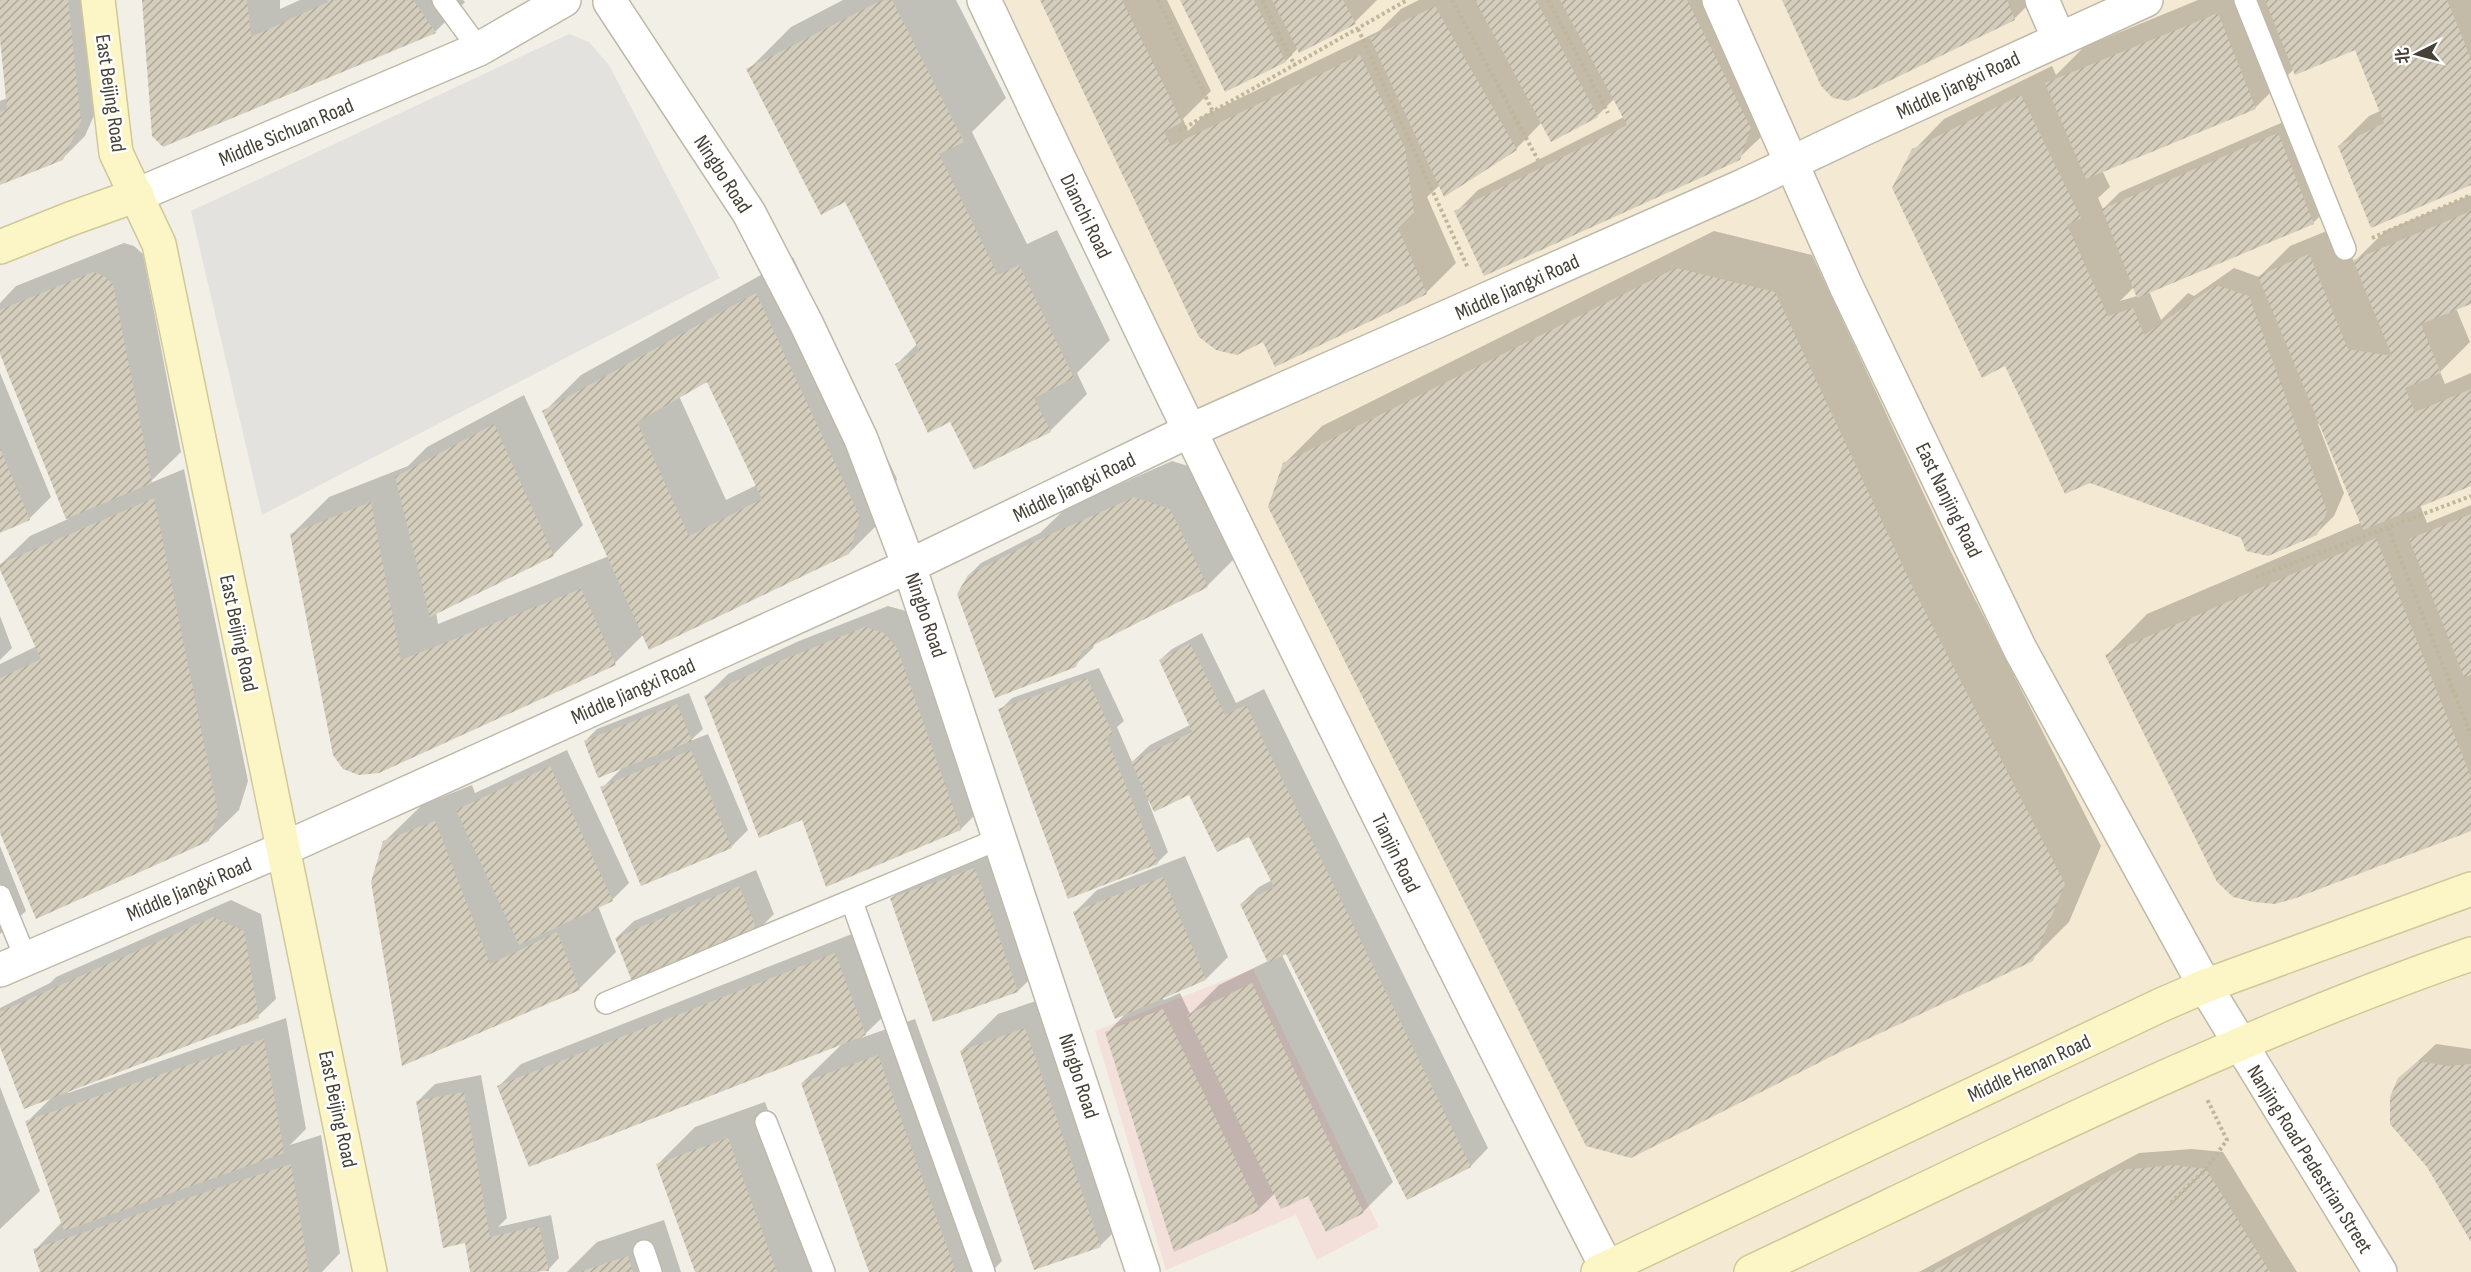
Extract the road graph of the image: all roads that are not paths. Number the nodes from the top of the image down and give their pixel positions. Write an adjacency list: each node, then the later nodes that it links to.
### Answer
1 (98, 0): 13 (main road, East Beijing Road)
2 (442, 0): 11 (lane)
3 (564, 0): 11 (street, Middle Sichuan Road)
4 (984, 0): 16 (street, Dianchi Road)
5 (1719, 0): 12 (street, East Nanjing Road)
6 (2042, 0): 10 (street)
7 (2146, 0): 10 (street, Middle Jiangxi Road)
8 (2245, 0): 15 (lane)
9 (610, 1): 17 (street, Ningbo Road)
10 (2059, 39): 12 (street, Middle Jiangxi Road)
11 (479, 49): 13 (street, Middle Sichuan Road)
12 (1790, 164): 16 (street, Middle Jiangxi Road); 25 (street, East Nanjing Road)
13 (137, 195): 14 (main road, Middle Sichuan Road); 19 (main road, East Beijing Road)
14 (0, 247)
15 (2345, 249)
16 (1189, 431): 17 (street, Middle Jiangxi Road); 31 (street, Tianjin Road)
17 (909, 566): 18 (street, Ningbo Road); 19 (street, Middle Jiangxi Road)
18 (1001, 838): 22 (lane); 30 (street, Ningbo Road)
19 (283, 849): 24 (street, Middle Jiangxi Road); 32 (main road, East Beijing Road)
20 (2471, 889): 25 (main road, Middle Henan Road)
21 (0, 896): 24 (lane)
22 (852, 902): 26 (lane); 35 (lane)
23 (2471, 954): 27 (main road)
24 (13, 964)
25 (2205, 986): 27 (street, East Nanjing Road); 31 (main road, Middle Henan Road)
26 (606, 1003)
27 (2240, 1046): 36 (main road); 37 (street, Nanjing Road Pedestrian Street)
28 (766, 1122): 34 (lane)
29 (644, 1251): 33 (lane)
30 (1135, 1270)
31 (1605, 1271)
32 (370, 1272)
33 (651, 1272)
34 (824, 1272)
35 (984, 1272)
36 (1751, 1272)
37 (2380, 1272)

